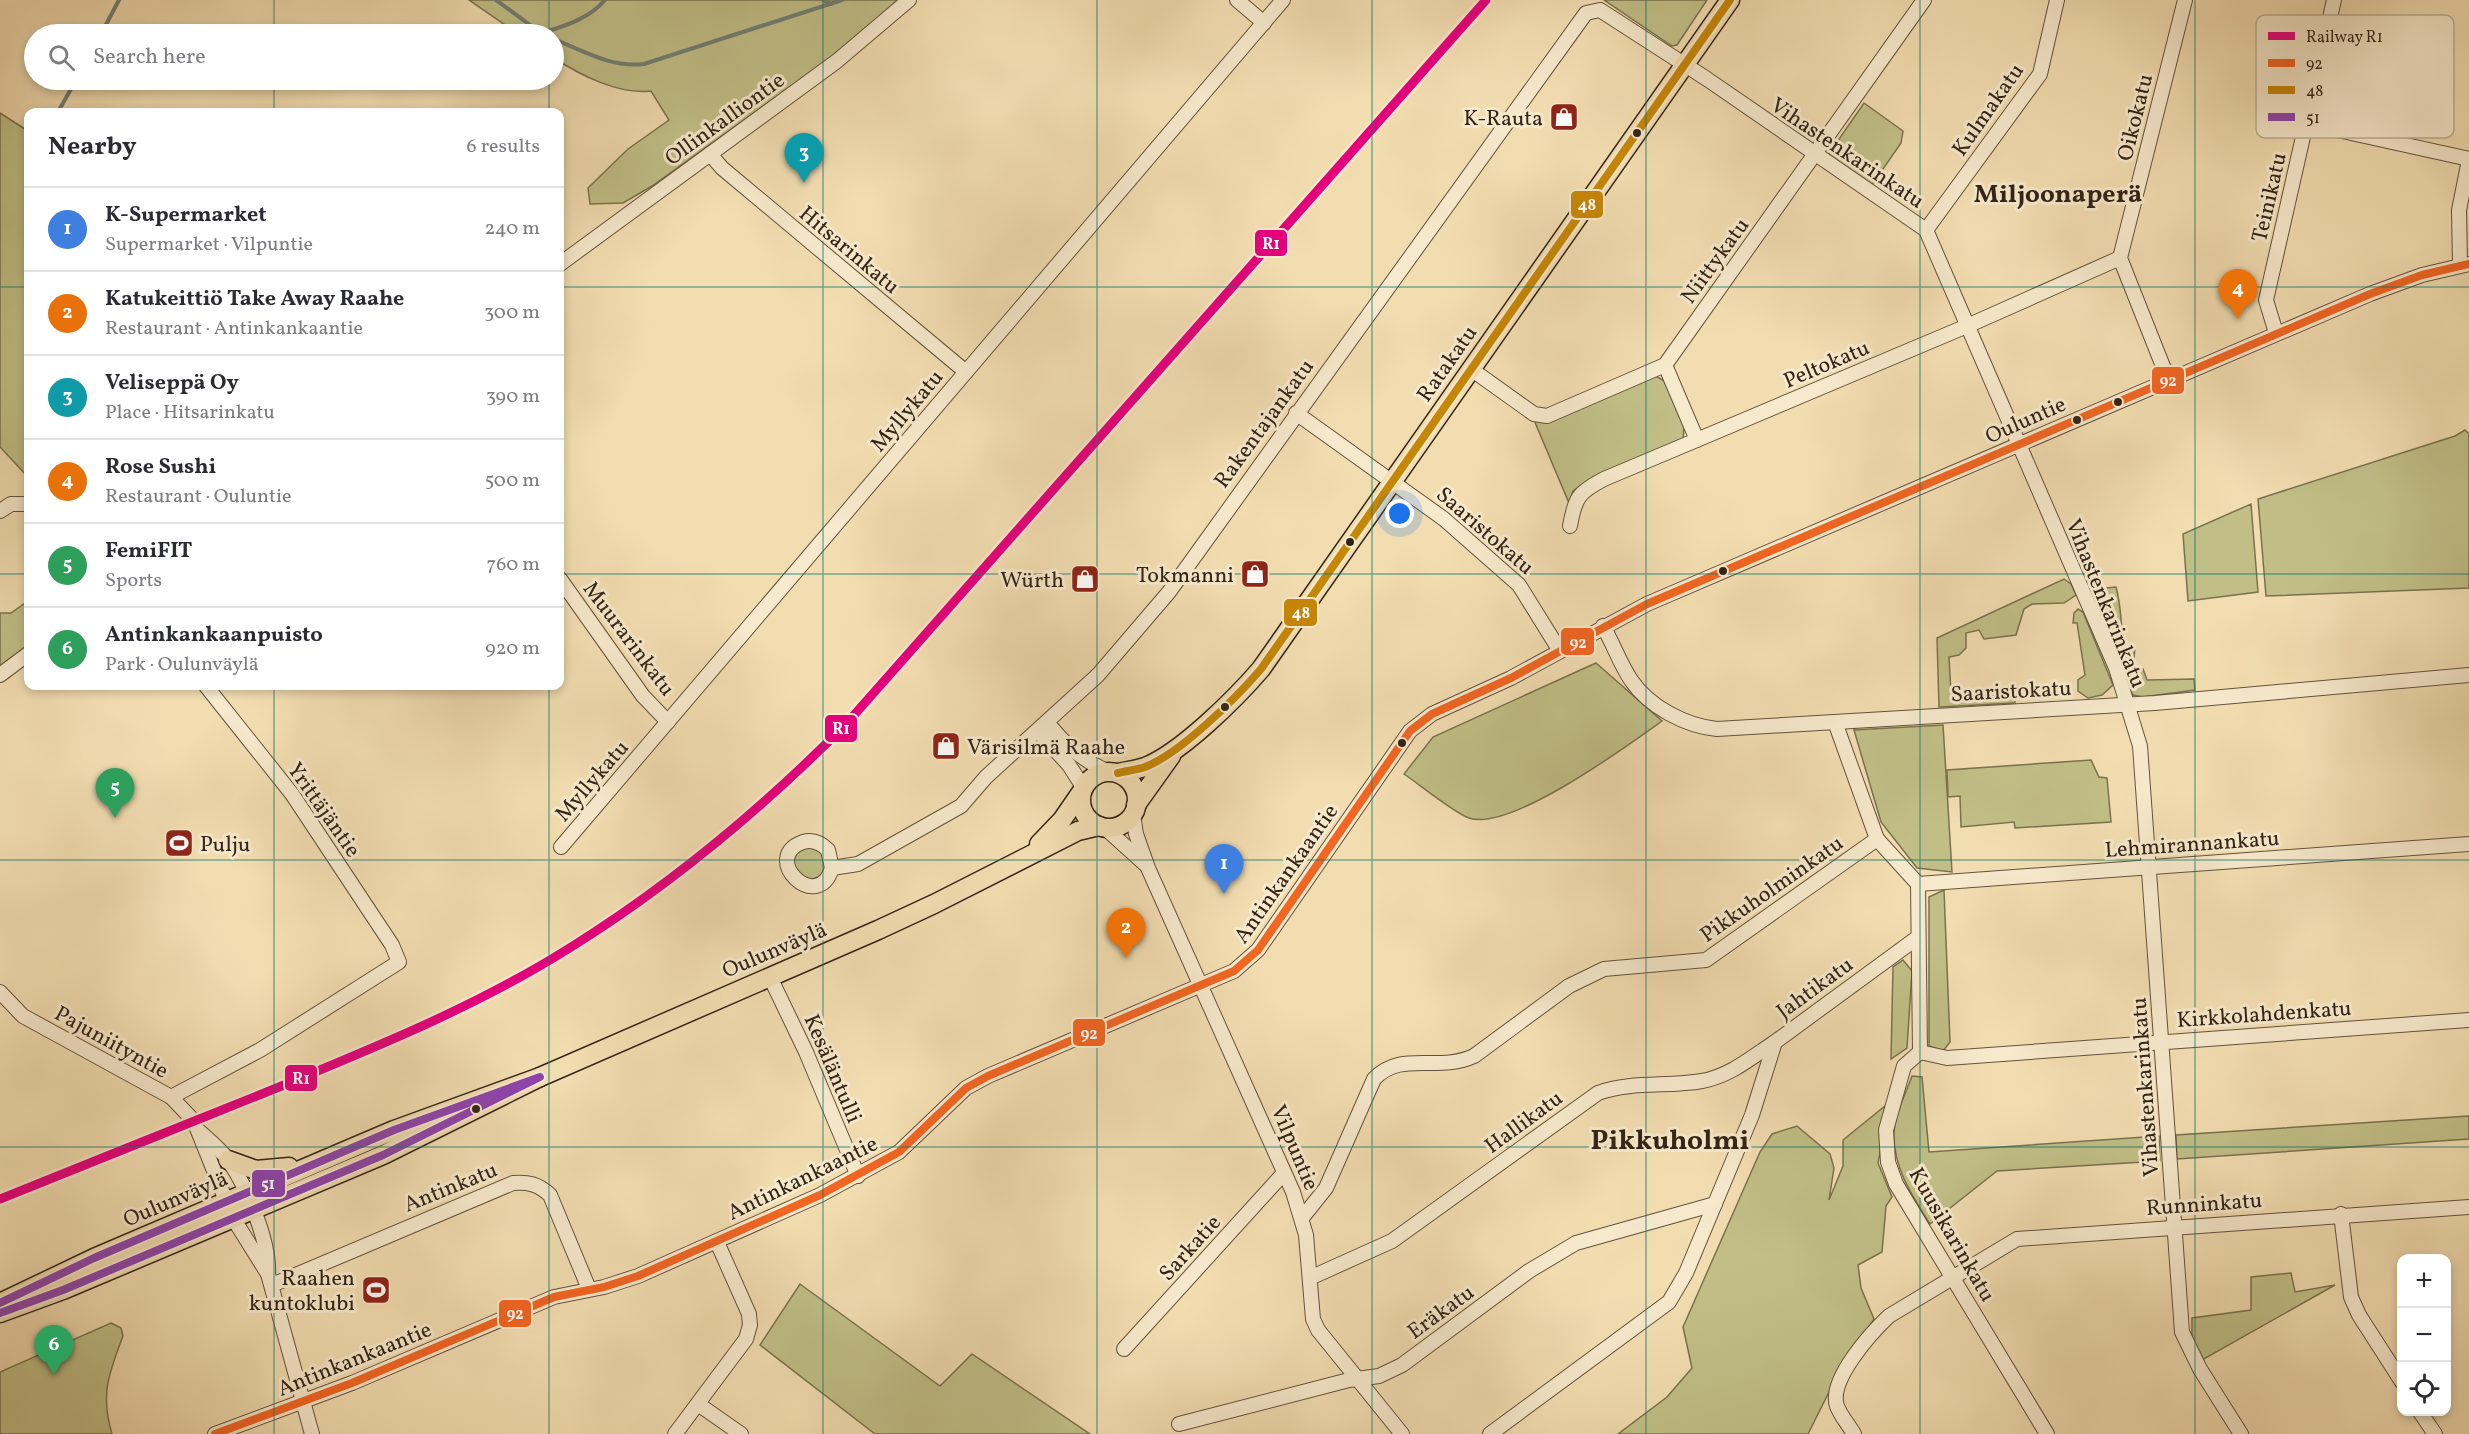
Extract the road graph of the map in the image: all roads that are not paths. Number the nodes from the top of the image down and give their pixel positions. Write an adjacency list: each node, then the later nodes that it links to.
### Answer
1 (909, 0): 14 (street, Ollinkalliontie)
2 (1237, 0): 10 (street)
3 (1283, 0): 10 (street, Myllykatu)
4 (1730, 0): 11 (main road, Ratakatu)
5 (1924, 0): 15 (street, Niittykatu)
6 (2057, 0): 17 (street, Kulmakatu)
7 (2186, 0): 18 (street, Oikokatu)
8 (2334, 0): 9 (street, Teinikatu)
9 (2331, 15)
10 (1264, 23): 25 (street, Myllykatu)
11 (1684, 64): 15 (street, Vihastenkarinkatu); 24 (main road, Ratakatu); 27 (street, Rakentajankatu)
12 (2303, 138): 22 (street, Teinikatu)
13 (2372, 138): 16 (street)
14 (710, 154): 19 (street, Ollinkalliontie); 25 (street, Hitsarinkatu)
15 (1815, 156): 17 (street, Vihastenkarinkatu); 23 (street, Niittykatu)
16 (2469, 160): 20 (street)
17 (1926, 230): 21 (street, Vihastenkarinkatu)
18 (2120, 258): 21 (street, Peltokatu); 26 (street)
19 (564, 261)
20 (2464, 265): 22 (street, Ouluntie)
21 (1967, 326): 28 (street, Peltokatu); 29 (street, Vihastenkarinkatu)
22 (2276, 333): 26 (street, Ouluntie)
23 (1665, 365): 24 (street); 28 (street)
24 (1471, 369): 30 (main road, Ratakatu)
25 (966, 372): 42 (street, Myllykatu)
26 (2168, 379): 29 (street, Ouluntie)
27 (1296, 413): 30 (street, Saaristokatu); 44 (street, Rakentajankatu)
28 (1697, 440): 33 (street, Peltokatu)
29 (2018, 445): 35 (street, Ouluntie); 41 (street, Vihastenkarinkatu)
30 (1393, 481): 36 (street, Saaristokatu); 45 (main road, Ratakatu)
31 (24, 504): 32 (street)
32 (0, 511)
33 (1570, 526)
34 (564, 585): 42 (street, Muurarinkatu)
35 (1604, 626): 36 (street, Antinkankaantie); 43 (street, Saaristokatu)
36 (1560, 651): 60 (street, Antinkankaantie)
37 (24, 657): 38 (street)
38 (0, 675)
39 (2469, 675): 41 (street, Saaristokatu)
40 (210, 690): 67 (street, Yrittäjäntie)
41 (2126, 704): 43 (street, Saaristokatu); 54 (street, Vihastenkarinkatu)
42 (668, 722): 52 (street, Myllykatu)
43 (1835, 722): 50 (street)
44 (1042, 726): 46 (street); 47 (street); 55 (street, Rakentajankatu)
45 (1185, 740): 46 (main road, Ratakatu); 48 (main road, Ratakatu)
46 (1113, 772): 47 (main road); 48 (main road)
47 (1082, 789): 49 (main road); 53 (main road, Oulunväylä)
48 (1134, 810): 49 (main road); 56 (street, Vilpuntie)
49 (1102, 827): 53 (main road, Oulunväylä); 56 (street, Vilpuntie)
50 (1877, 839): 57 (street); 78 (street, Pikkuholminkatu)
51 (2469, 844): 54 (street, Lehmirannankatu)
52 (561, 847)
53 (1025, 857): 59 (main road, Oulunväylä)
54 (2151, 867): 57 (street, Lehmirannankatu); 63 (street, Vihastenkarinkatu)
55 (832, 868)
56 (1148, 868): 60 (street, Vilpuntie)
57 (1918, 884): 58 (street)
58 (1917, 938): 64 (street, Jahtikatu); 65 (street)
59 (770, 977): 66 (main road, Oulunväylä); 72 (street, Kesäläntulli)
60 (1202, 986): 71 (street, Vilpuntie); 72 (street, Antinkankaantie)
61 (0, 992): 67 (street, Pajuniityntie)
62 (2469, 1020): 63 (street, Kirkkolahdenkatu)
63 (2162, 1041): 65 (street, Kirkkolahdenkatu); 79 (street, Vihastenkarinkatu)
64 (1775, 1042): 74 (street, Jahtikatu); 82 (street, Hallikatu)
65 (1920, 1052): 81 (street, Kuusikarinkatu)
66 (520, 1085): 69 (main road, Oulunväylä); 73 (main road, Oulunväylä)
67 (171, 1096): 68 (street, Pajuniityntie)
68 (199, 1131): 70 (street, Pajuniityntie); 76 (street, Pajuniityntie)
69 (354, 1148): 70 (main road); 73 (main road, Oulunväylä)
70 (228, 1160): 73 (street, Pajuniityntie)
71 (1284, 1173): 78 (street, Vilpuntie); 87 (street, Sarkatie)
72 (858, 1176): 80 (street, Antinkankaantie)
73 (249, 1202): 76 (main road, Oulunväylä); 83 (street, Pajuniityntie)
74 (1715, 1204): 89 (street, Eräkatu); 99 (street, Jahtikatu)
75 (2469, 1207): 77 (street, Runninkatu)
76 (230, 1210): 83 (street, Pajuniityntie); 85 (main road, Oulunväylä); 86 (main road, Oulunväylä)
77 (2341, 1214): 79 (street, Runninkatu); 88 (street)
78 (1302, 1218): 82 (street, Vilpuntie)
79 (2174, 1227): 81 (street, Runninkatu); 102 (street, Vihastenkarinkatu)
80 (717, 1242): 84 (street, Antinkankaantie); 91 (street)
81 (1953, 1276): 100 (street, Runninkatu); 101 (street, Kuusikarinkatu)
82 (1312, 1277): 89 (street, Vilpuntie)
83 (270, 1279): 84 (street, Antinkatu); 90 (street)
84 (589, 1289): 90 (street, Antinkankaantie)
85 (0, 1303)
86 (0, 1313)
87 (1124, 1349)
88 (2397, 1374)
89 (1358, 1379): 93 (street, Eräkatu); 98 (street, Vilpuntie)
90 (304, 1402): 94 (street, Antinkankaantie); 95 (street)
91 (698, 1404): 96 (street); 97 (street)
92 (2423, 1416): 103 (street)
93 (1179, 1424)
94 (215, 1434)
95 (312, 1434)
96 (675, 1434)
97 (741, 1434)
98 (1402, 1434)
99 (1490, 1434)
100 (1854, 1434)
101 (2048, 1434)
102 (2241, 1434)
103 (2435, 1434)

